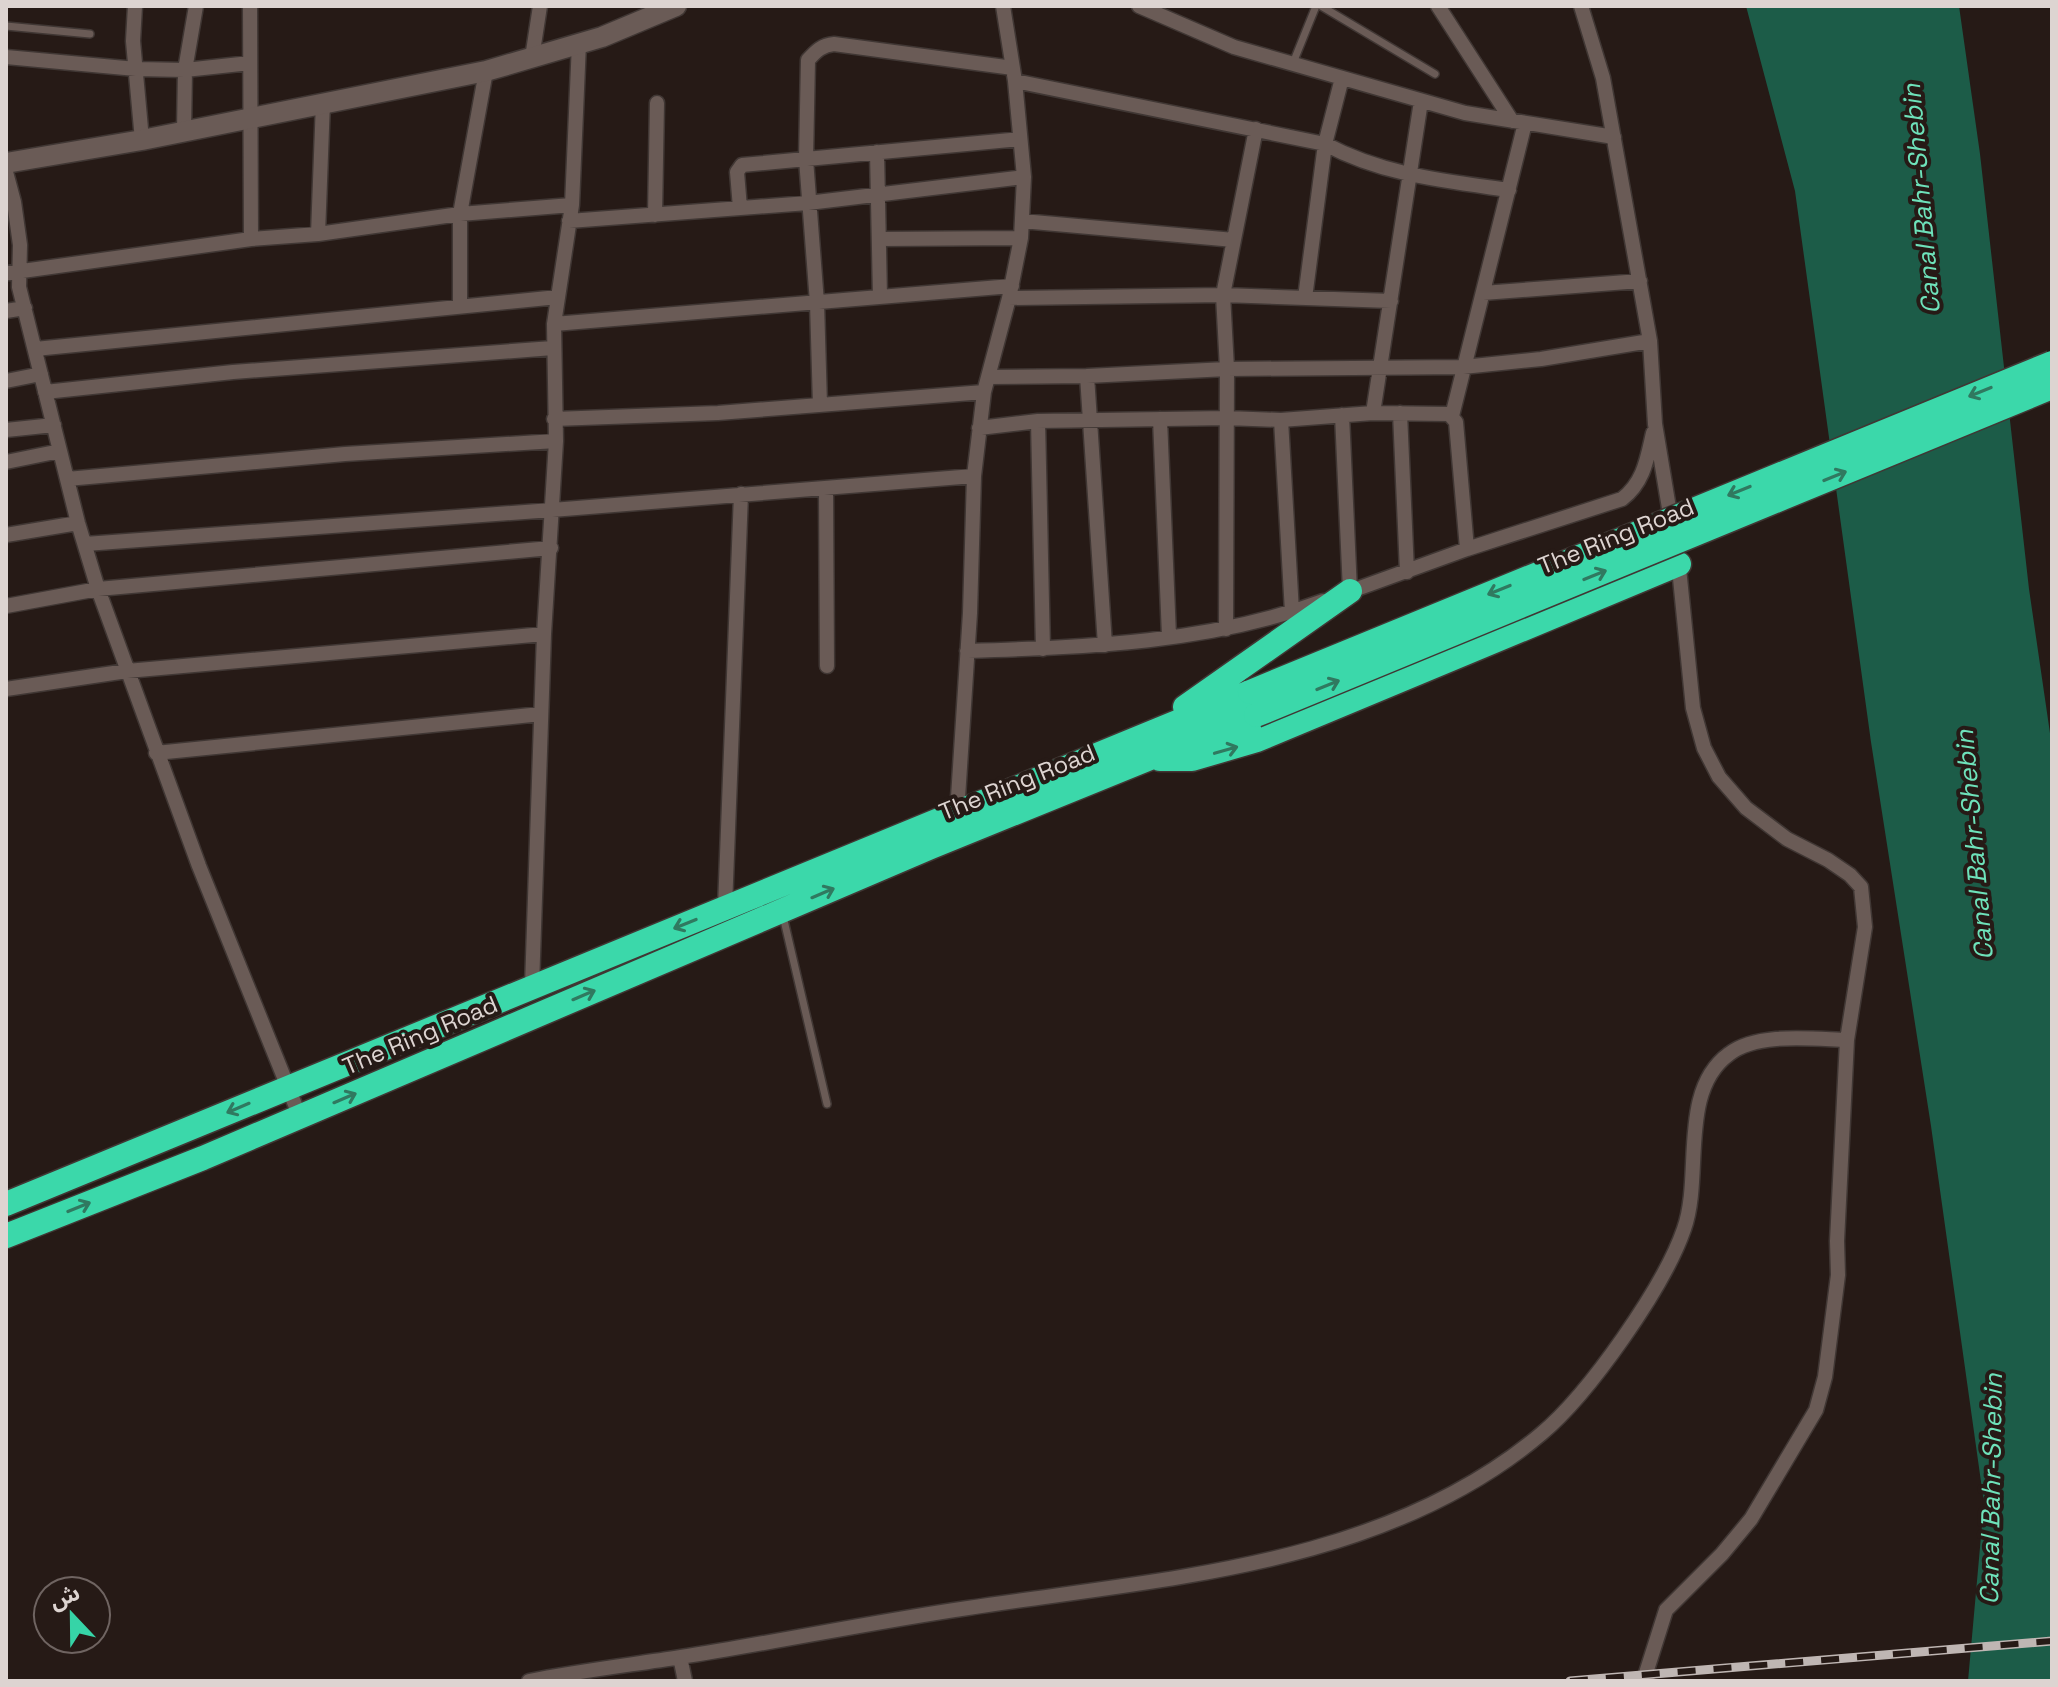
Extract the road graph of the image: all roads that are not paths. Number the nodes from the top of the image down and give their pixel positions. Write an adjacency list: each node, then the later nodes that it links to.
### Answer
1 (135, 6): 18 (street)
2 (196, 6): 19 (street)
3 (250, 6): 16 (street)
4 (540, 6): 15 (street)
5 (676, 6): 13 (street)
6 (1003, 6): 21 (street)
7 (1139, 6): 17 (street)
8 (1319, 6): 17 (lane); 22 (lane)
9 (1438, 6): 28 (street)
10 (1581, 6): 31 (street)
11 (6, 26): 12 (lane)
12 (90, 34)
13 (579, 43): 15 (street); 44 (street)
14 (6, 57): 18 (street)
15 (532, 58): 20 (street)
16 (250, 63): 19 (street); 27 (street)
17 (1292, 65): 23 (street)
18 (136, 69): 19 (street); 33 (street)
19 (185, 70): 30 (street)
20 (486, 71): 25 (street); 46 (street)
21 (1014, 74): 29 (street); 32 (street); 36 (street)
22 (1435, 74)
23 (1342, 78): 24 (street); 34 (street)
24 (1421, 101): 28 (street); 39 (street)
25 (323, 102): 27 (street); 50 (street)
26 (657, 103): 47 (street)
27 (250, 117): 30 (street); 52 (street)
28 (1518, 122): 31 (street); 41 (street)
29 (1256, 129): 34 (street); 54 (street)
30 (184, 131): 33 (street)
31 (1614, 137): 56 (street)
32 (1020, 139): 35 (street); 40 (street)
33 (142, 140): 37 (street)
34 (1325, 144): 39 (street); 62 (street)
35 (877, 152): 36 (street); 42 (street)
36 (806, 159): 43 (street); 45 (street)
37 (6, 163)
38 (6, 172): 55 (street)
39 (1410, 176): 41 (street); 63 (street)
40 (1024, 177): 42 (street); 49 (street)
41 (1509, 190): 58 (street)
42 (879, 194): 43 (street); 53 (street)
43 (808, 203): 45 (street); 64 (street)
44 (572, 205): 46 (street); 48 (street)
45 (740, 208): 47 (street)
46 (460, 214): 50 (street); 65 (street)
47 (655, 215): 48 (street)
48 (569, 221): 60 (street)
49 (1022, 221): 51 (street); 54 (street)
50 (318, 234): 52 (street)
51 (1021, 238): 53 (street); 57 (street)
52 (251, 239): 55 (street)
53 (880, 239): 61 (street)
54 (1234, 240): 59 (street)
55 (12, 270): 66 (street)
56 (1640, 281): 58 (street); 69 (street)
57 (1011, 292): 59 (street); 61 (street); 79 (street)
58 (1483, 293): 74 (street)
59 (1223, 295): 62 (street); 75 (street)
60 (558, 297): 65 (street); 68 (street)
61 (880, 297): 64 (street)
62 (1305, 298): 63 (street)
63 (1391, 301): 73 (street)
64 (817, 303): 68 (street); 82 (street)
65 (460, 305): 71 (street)
66 (25, 308): 67 (street); 71 (street)
67 (6, 311)
68 (554, 324): 70 (street)
69 (1650, 341): 74 (street); 93 (street)
70 (553, 348): 81 (street); 88 (street)
71 (35, 349): 76 (street)
72 (2052, 363): 125 (highway, The Ring Road, one-way to 125, bridge)
73 (1380, 367): 74 (street); 75 (street); 83 (street)
74 (1463, 367): 86 (street)
75 (1227, 369): 77 (street); 87 (street)
76 (41, 374): 78 (street); 81 (street)
77 (1087, 376): 79 (street); 92 (street)
78 (6, 381)
79 (986, 384): 82 (street); 95 (street)
80 (2052, 387): 125 (highway, The Ring Road, one-way to 80, bridge)
81 (45, 392): 94 (street)
82 (820, 405): 88 (street)
83 (1373, 413): 84 (street); 85 (street)
84 (1400, 413): 86 (street); 111 (street)
85 (1342, 415): 90 (street); 113 (street)
86 (1452, 416): 109 (street)
87 (1227, 418): 89 (street); 90 (street); 116 (street)
88 (554, 419): 97 (street)
89 (1160, 419): 92 (street); 118 (street)
90 (1281, 420): 115 (street)
91 (1038, 421): 92 (street); 95 (street); 120 (street)
92 (1091, 421): 119 (street)
93 (1655, 424): 109 (street); 110 (street)
94 (54, 425): 96 (street); 98 (street)
95 (979, 428): 100 (street)
96 (6, 430)
97 (556, 441): 101 (street); 104 (street)
98 (60, 451): 99 (street); 101 (street)
99 (6, 462)
100 (974, 476): 102 (street); 121 (street)
101 (67, 479): 105 (street)
102 (826, 488): 103 (street); 122 (street)
103 (741, 494): 104 (street); 130 (street)
104 (552, 510): 107 (street); 108 (street)
105 (78, 523): 106 (street); 107 (street)
106 (6, 535)
107 (85, 544): 112 (street)
108 (551, 548): 112 (street); 117 (street)
109 (1467, 549): 111 (street)
110 (1679, 564): 127 (highway, one-way to 110); 133 (street)
111 (1407, 572): 113 (street)
112 (98, 589): 114 (street); 123 (street)
113 (1350, 591): 115 (street); 127 (highway)
114 (6, 606)
115 (1292, 612): 116 (street)
116 (1226, 629): 118 (street)
117 (544, 634): 123 (street); 126 (street)
118 (1169, 636): 119 (street)
119 (1105, 645): 120 (street)
120 (1043, 649): 121 (street)
121 (967, 651): 129 (street)
122 (827, 666)
123 (127, 671): 124 (street); 128 (street)
124 (6, 689)
125 (1253, 703): 127 (highway, The Ring Road)
126 (541, 714): 128 (street); 132 (street)
127 (1148, 746): 129 (highway, The Ring Road); 131 (highway, The Ring Road, one-way to 127)
128 (156, 753): 134 (street)
129 (957, 813): 130 (highway, The Ring Road)
130 (725, 907): 132 (highway, The Ring Road, one-way to 132)
131 (782, 911): 135 (lane); 136 (highway, The Ring Road, one-way to 131)
132 (532, 986): 134 (highway, The Ring Road)
133 (1847, 1040): 139 (street); 142 (street)
134 (288, 1087): 136 (street); 137 (highway, The Ring Road, one-way to 137)
135 (827, 1104)
136 (300, 1117): 138 (highway, The Ring Road, one-way to 136)
137 (6, 1204)
138 (6, 1236)
139 (680, 1657): 140 (street); 141 (street)
140 (529, 1681)
141 (685, 1681)
142 (1647, 1681)

